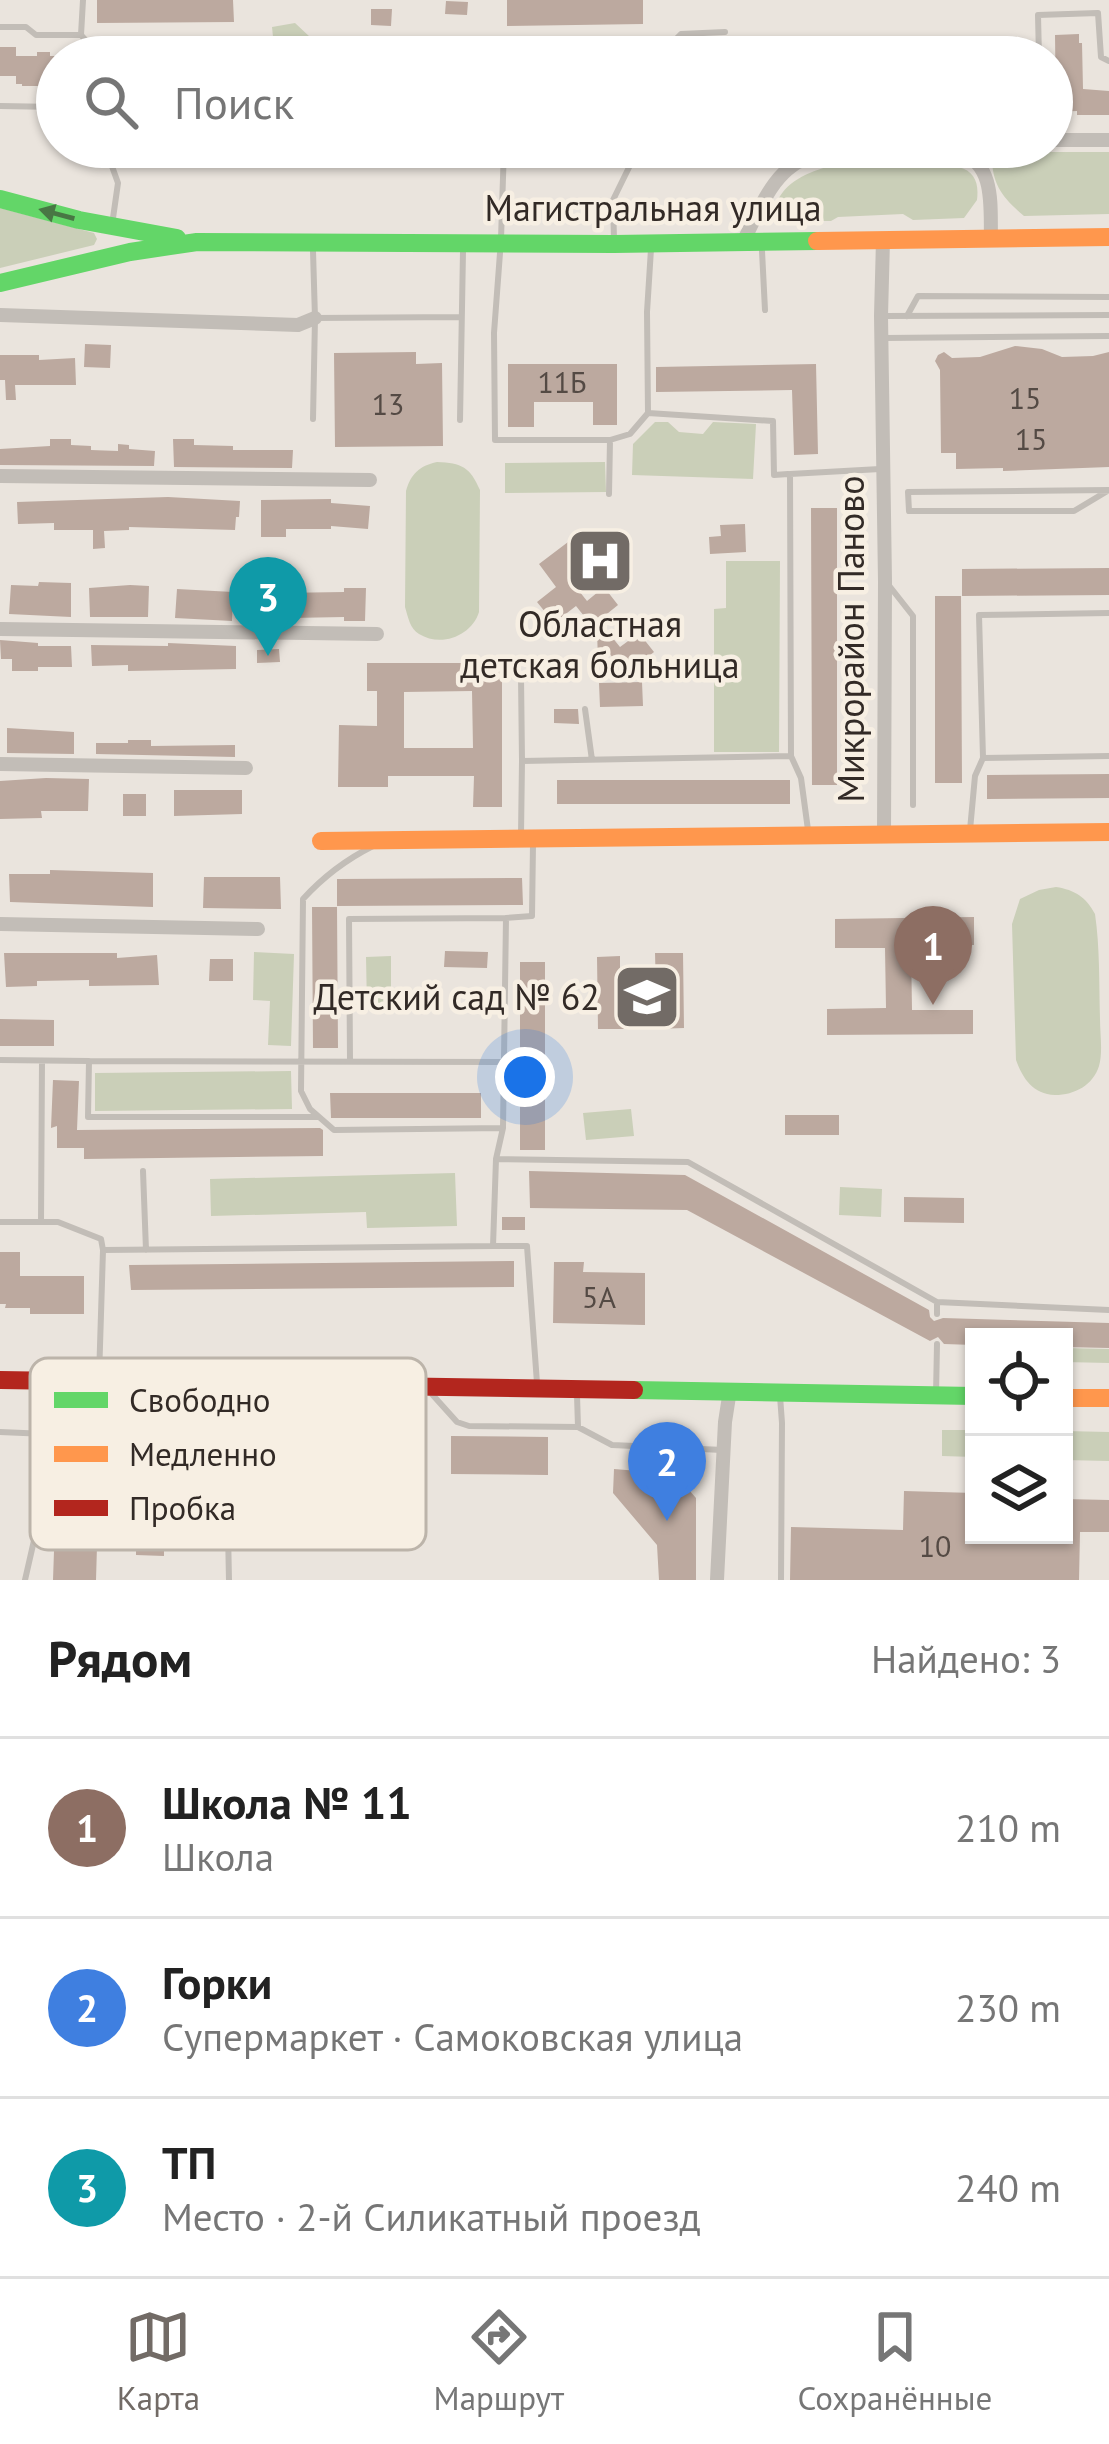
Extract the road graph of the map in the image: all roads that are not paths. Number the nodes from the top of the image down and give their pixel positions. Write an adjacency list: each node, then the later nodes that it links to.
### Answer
1 (83, 0): 4 (lane)
2 (0, 27): 4 (lane)
3 (724, 32): 5 (lane)
4 (81, 35)
5 (679, 36)
6 (1038, 36): 7 (lane)
7 (1109, 61)
8 (0, 106): 9 (lane)
9 (36, 107)
10 (1073, 140): 11 (street)
11 (1109, 140)
12 (113, 168): 18 (lane)
13 (503, 168): 26 (lane)
14 (629, 168): 27 (lane)
15 (787, 168): 22 (street)
16 (982, 168): 20 (street)
17 (0, 199): 18 (main road, Магистральная улица, one-way to 17)
18 (111, 226): 23 (main road, Магистральная улица)
19 (1109, 237): 20 (main road, Магистральная улица)
20 (991, 239): 21 (main road, Магистральная улица)
21 (883, 240): 22 (main road, Магистральная улица); 34 (street, Микрорайон Паново)
22 (752, 241): 28 (main road, Магистральная улица); 31 (lane)
23 (196, 242): 24 (main road, Магистральная улица); 29 (main road, Магистральная улица)
24 (313, 242): 25 (main road, Магистральная улица); 37 (lane)
25 (463, 242): 26 (main road, Магистральная улица); 36 (lane)
26 (501, 242): 27 (main road, Магистральная улица); 43 (lane)
27 (614, 244): 28 (main road, Магистральная улица)
28 (651, 244): 40 (lane)
29 (0, 284)
30 (1109, 297): 35 (lane)
31 (765, 310)
32 (0, 315): 37 (street)
33 (1109, 315): 35 (lane)
34 (881, 316): 35 (lane); 39 (street, Микрорайон Паново)
35 (907, 316)
36 (461, 317): 37 (lane); 42 (lane)
37 (316, 318): 41 (lane)
38 (1109, 336): 39 (lane)
39 (882, 338): 44 (street, Микрорайон Паново)
40 (648, 413): 43 (lane); 45 (lane)
41 (313, 419)
42 (460, 420)
43 (610, 440): 50 (lane)
44 (884, 469): 45 (lane); 48 (street, Микрорайон Паново)
45 (790, 474): 58 (lane)
46 (0, 476): 47 (street)
47 (370, 480)
48 (884, 490): 49 (lane); 51 (street, Микрорайон Паново)
49 (908, 492): 49 (lane)
50 (608, 494)
51 (885, 581): 64 (lane); 67 (street, Микрорайон Паново)
52 (1109, 614): 59 (lane)
53 (0, 629): 54 (street)
54 (376, 634)
55 (521, 677): 61 (lane)
56 (585, 709): 60 (lane)
57 (1109, 756): 59 (lane)
58 (791, 757): 60 (lane); 68 (lane)
59 (983, 758): 66 (lane)
60 (592, 760): 61 (lane)
61 (522, 761): 69 (lane)
62 (0, 764): 63 (street)
63 (246, 768)
64 (913, 805)
65 (1109, 832): 66 (main road)
66 (970, 834): 67 (main road)
67 (884, 835): 68 (main road, Микрорайон Паново)
68 (809, 838): 69 (main road, Микрорайон Паново)
69 (527, 839): 70 (main road, Микрорайон Паново); 72 (lane)
70 (387, 840): 71 (main road, Микрорайон Паново); 79 (lane)
71 (321, 841)
72 (506, 918): 77 (lane); 80 (lane)
73 (0, 924): 74 (street)
74 (258, 929)
75 (0, 1060): 76 (lane)
76 (42, 1060): 78 (lane); 86 (lane)
77 (350, 1060): 79 (lane); 80 (lane)
78 (89, 1061): 79 (lane); 81 (lane)
79 (301, 1061): 81 (lane)
80 (504, 1062): 82 (lane)
81 (320, 1117): 82 (lane)
82 (503, 1128): 83 (lane)
83 (496, 1159): 87 (lane); 90 (lane)
84 (143, 1171): 89 (lane)
85 (0, 1222): 86 (lane)
86 (41, 1222): 88 (lane)
87 (493, 1246): 89 (lane); 99 (lane)
88 (104, 1250): 89 (lane); 94 (lane)
89 (146, 1250)
90 (937, 1302): 91 (lane); 92 (lane)
91 (1109, 1310)
92 (937, 1314)
93 (937, 1344): 103 (lane)
94 (100, 1358)
95 (0, 1379): 96 (main road)
96 (30, 1380)
97 (426, 1385): 99 (main road)
98 (426, 1387): 107 (lane)
99 (537, 1387): 100 (main road)
100 (576, 1388): 101 (main road); 107 (lane)
101 (730, 1390): 102 (main road); 110 (street)
102 (779, 1393): 103 (main road); 116 (lane)
103 (936, 1396): 104 (main road)
104 (965, 1396)
105 (1073, 1398): 106 (main road)
106 (1106, 1399)
107 (578, 1427): 110 (lane)
108 (0, 1432): 109 (lane)
109 (30, 1433)
110 (723, 1450): 115 (street)
111 (32, 1550): 113 (lane)
112 (228, 1550): 114 (lane)
113 (25, 1580)
114 (229, 1580)
115 (717, 1580)
116 (782, 1580)

